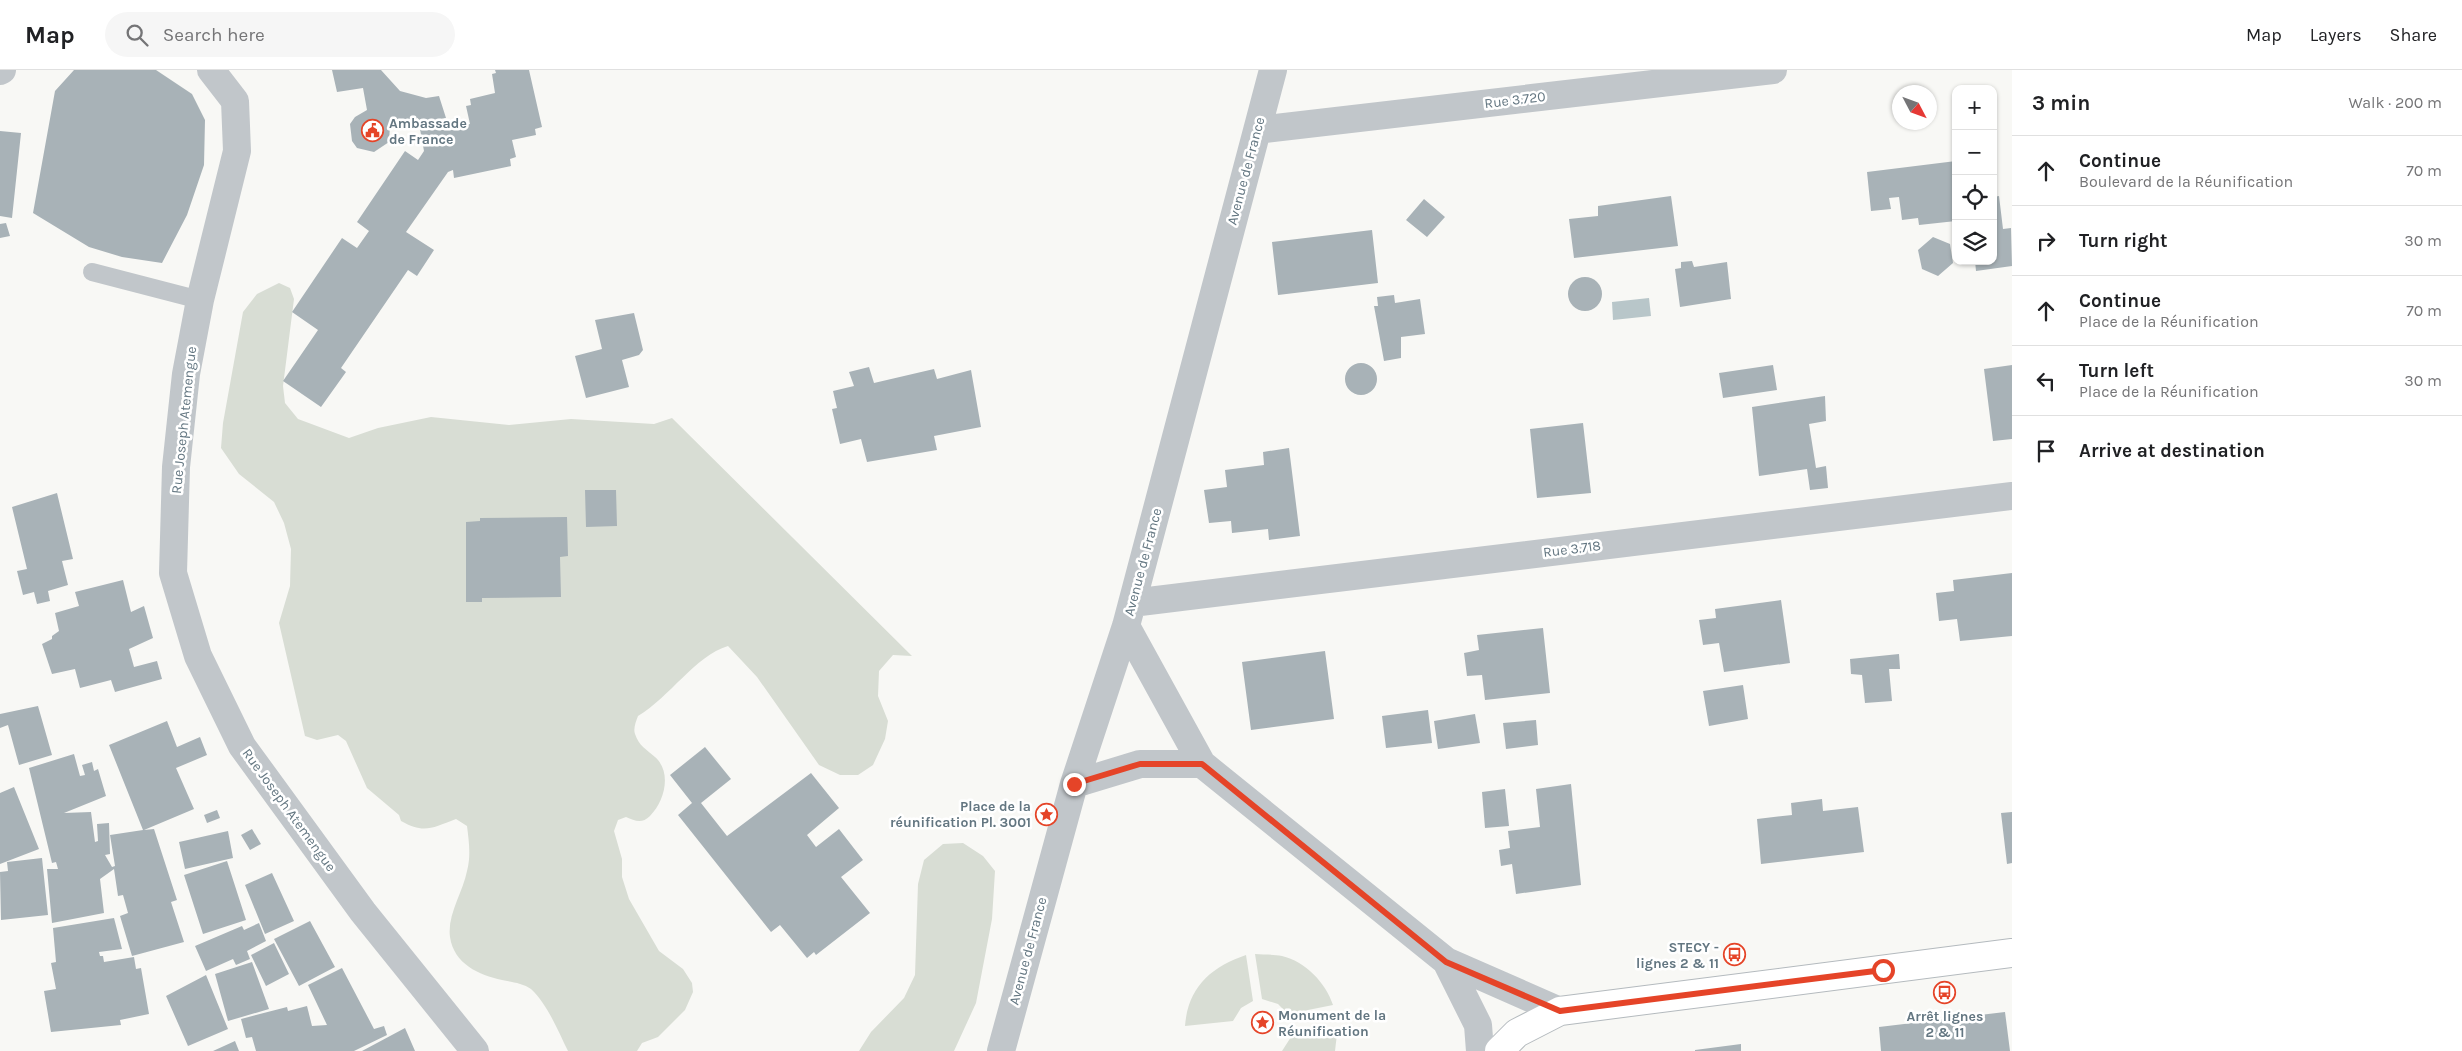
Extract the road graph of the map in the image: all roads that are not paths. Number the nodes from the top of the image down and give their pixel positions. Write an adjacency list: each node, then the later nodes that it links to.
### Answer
1 (211, 70): 6 (street, Rue Joseph Atemengue)
2 (1272, 70): 4 (street, Avenue de France)
3 (1773, 70): 4 (street, Rue 3.720)
4 (1257, 130): 8 (street, Avenue de France)
5 (92, 272): 6 (lane)
6 (200, 300): 14 (street, Rue Joseph Atemengue)
7 (2012, 496): 8 (street, Rue 3.718)
8 (1129, 614): 9 (street); 10 (street, Avenue de France)
9 (1202, 764): 10 (street); 12 (street)
10 (1074, 784): 15 (street, Avenue de France)
11 (2012, 953): 13 (main road)
12 (1446, 962): 13 (street); 16 (street)
13 (1560, 1011): 17 (main road)
14 (475, 1051)
15 (1001, 1051)
16 (1480, 1051)
17 (1499, 1051)

